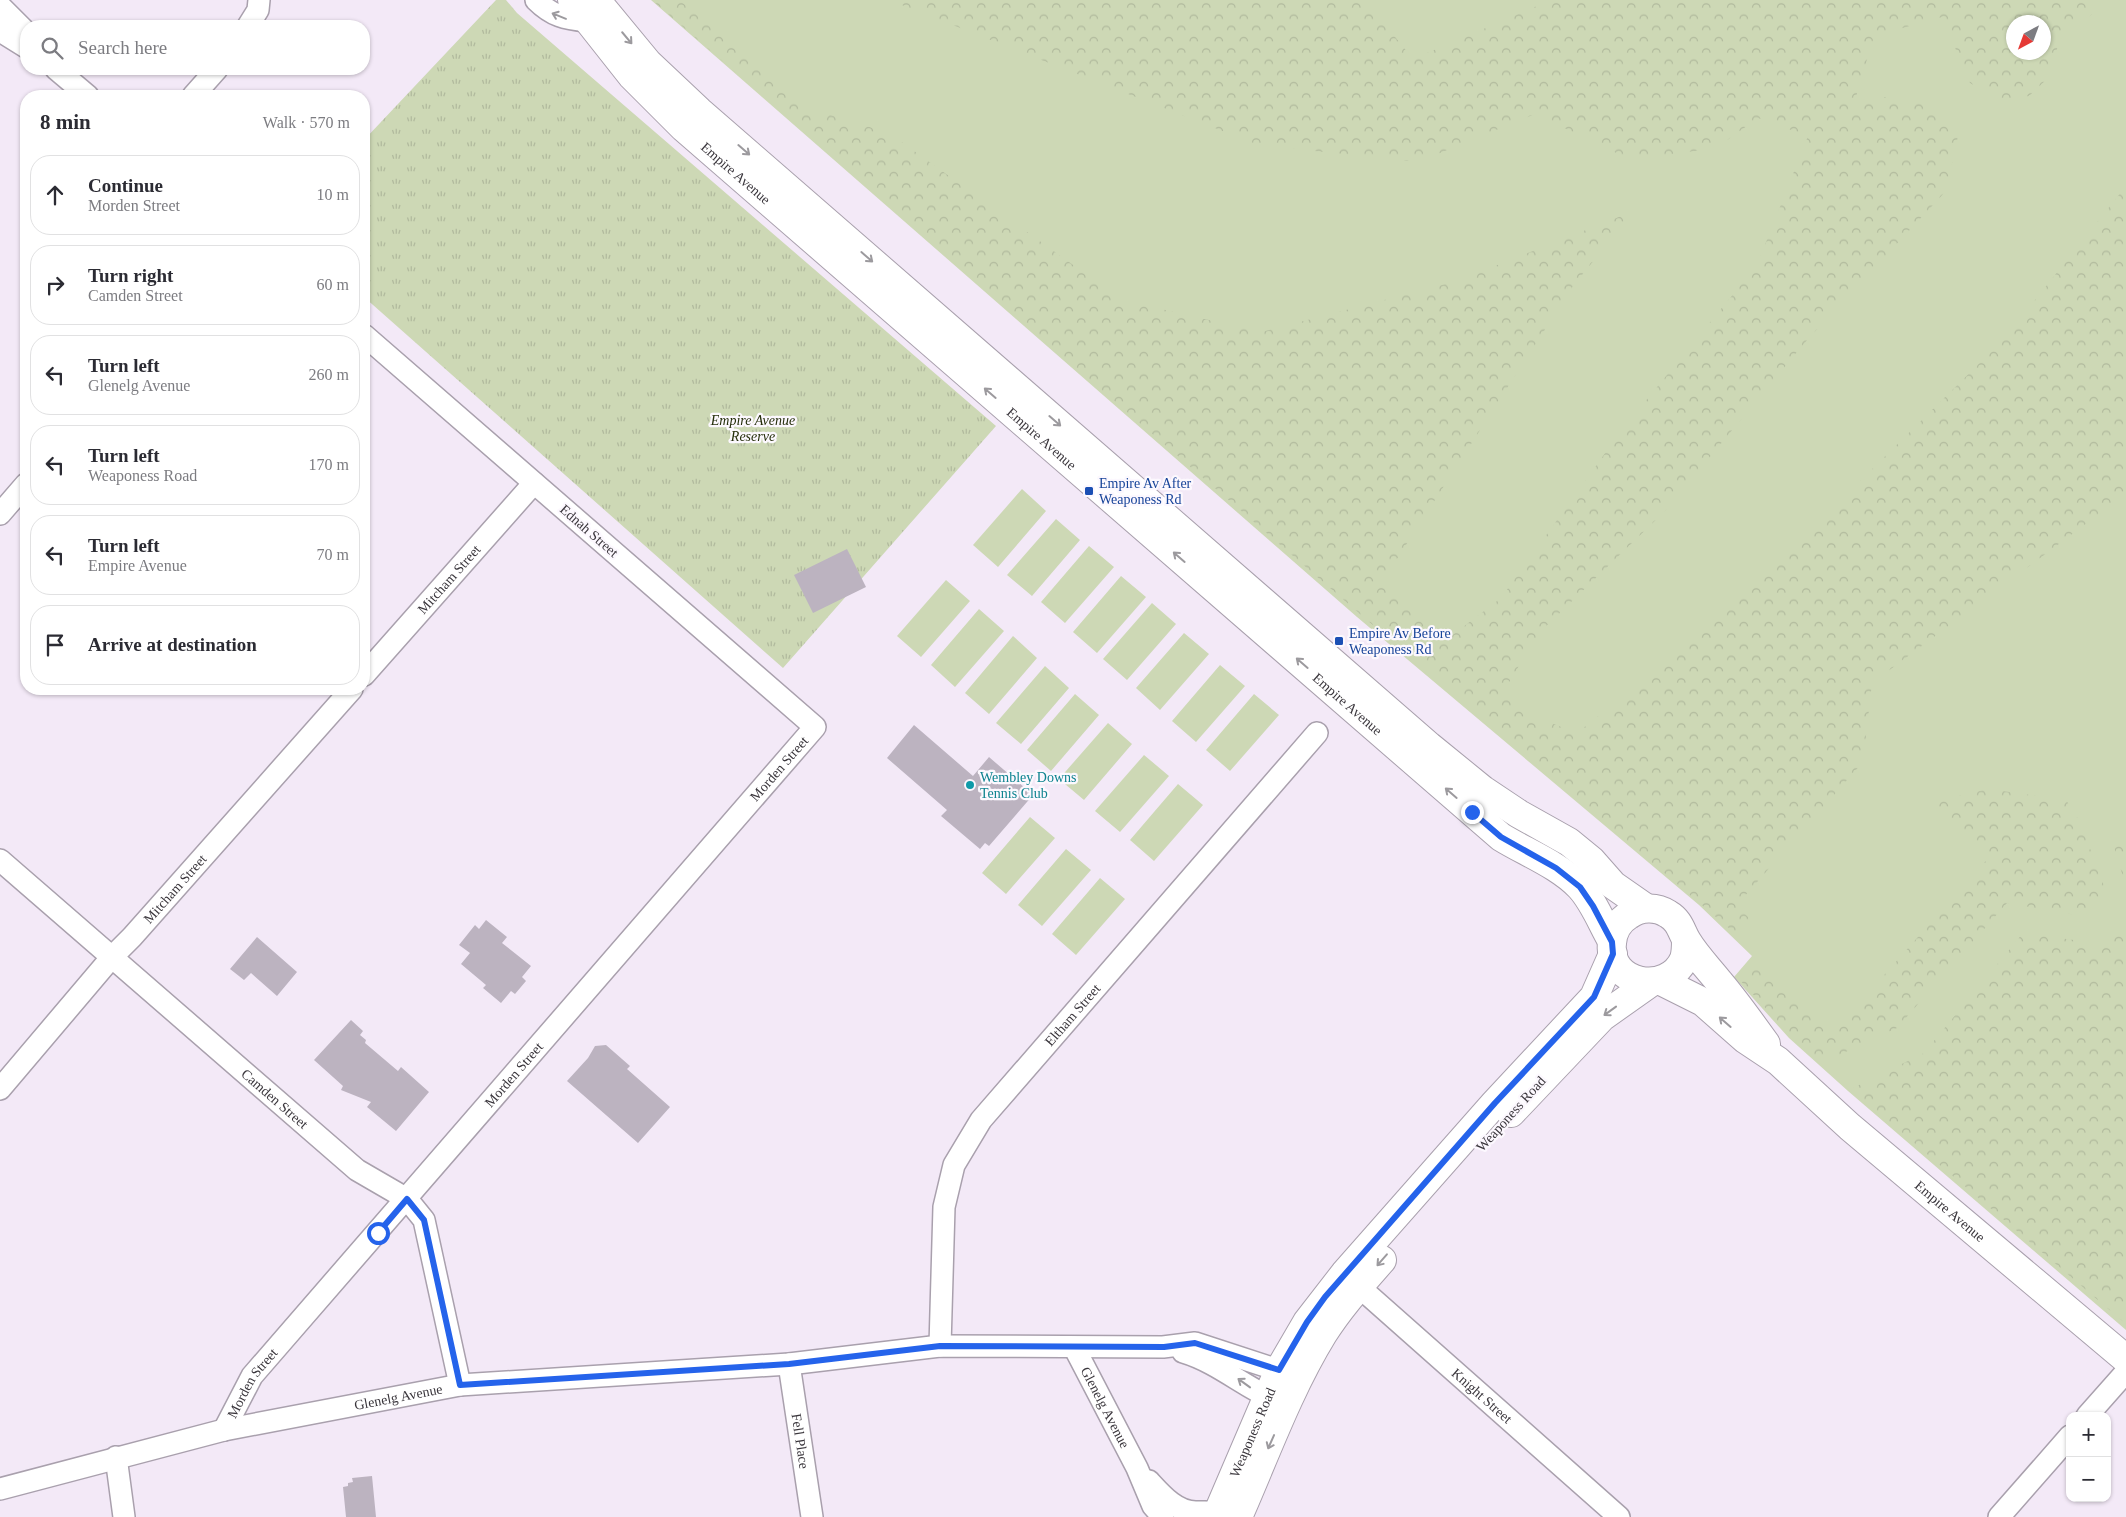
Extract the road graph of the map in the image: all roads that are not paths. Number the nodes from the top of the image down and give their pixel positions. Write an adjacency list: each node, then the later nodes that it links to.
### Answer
1 (259, 0): 5 (street)
2 (536, 0): 4 (street, one-way to 2)
3 (0, 6): 6 (street)
4 (585, 7): 22 (main road, Empire Avenue, one-way to 22); 24 (main road, Empire Avenue, one-way to 4)
5 (252, 20)
6 (20, 26)
7 (0, 31): 8 (street)
8 (20, 43)
9 (63, 75): 11 (street)
10 (212, 75): 12 (street)
11 (81, 90)
12 (198, 90)
13 (370, 340): 14 (street, Ednah Street)
14 (534, 483): 17 (street, Mitcham Street); 19 (street, Ednah Street)
15 (20, 491): 16 (street)
16 (0, 514)
17 (370, 668)
18 (347, 695): 25 (street, Mitcham Street)
19 (815, 727): 29 (street, Morden Street)
20 (1316, 733): 31 (street, Eltham Street)
21 (0, 860): 25 (street, Camden Street)
22 (1646, 908): 23 (main road, Empire Avenue); 24 (main road)
23 (1686, 940): 26 (main road); 27 (main road, Empire Avenue)
24 (1612, 948): 26 (main road, Empire Avenue); 30 (main road, Weaponess Road)
25 (111, 958): 28 (street, Mitcham Street); 29 (street, Camden Street)
26 (1655, 982): 27 (main road, Empire Avenue, one-way to 26); 30 (main road, Weaponess Road, one-way to 30)
27 (1778, 1061): 34 (main road, Empire Avenue)
28 (0, 1089)
29 (407, 1199): 38 (street, Camden Street); 41 (street, Morden Street)
30 (1352, 1280): 37 (main road, Weaponess Road); 50 (street, Knight Street)
31 (940, 1346): 32 (street, Glenelg Avenue); 35 (street, Glenelg Avenue)
32 (1074, 1347): 33 (street, Glenelg Avenue); 44 (street, Glenelg Avenue)
33 (1164, 1347): 37 (street, Glenelg Avenue); 39 (street, Glenelg Avenue, one-way to 33)
34 (2126, 1358)
35 (789, 1364): 38 (street, Glenelg Avenue); 48 (street, Fell Place)
36 (2126, 1372): 40 (street)
37 (1289, 1374): 39 (main road, Weaponess Road)
38 (460, 1385): 41 (street, Glenelg Avenue)
39 (1277, 1401): 46 (main road, Weaponess Road)
40 (2091, 1412)
41 (224, 1430): 43 (street, Glenelg Avenue)
42 (2066, 1441): 51 (street)
43 (116, 1457): 45 (street, Glenelg Avenue); 47 (street)
44 (1137, 1468): 46 (street, Glenelg Avenue); 49 (street, Glenelg Avenue)
45 (0, 1489)
46 (1226, 1516)
47 (124, 1517)
48 (812, 1517)
49 (1163, 1517)
50 (1619, 1517)
51 (1999, 1517)

